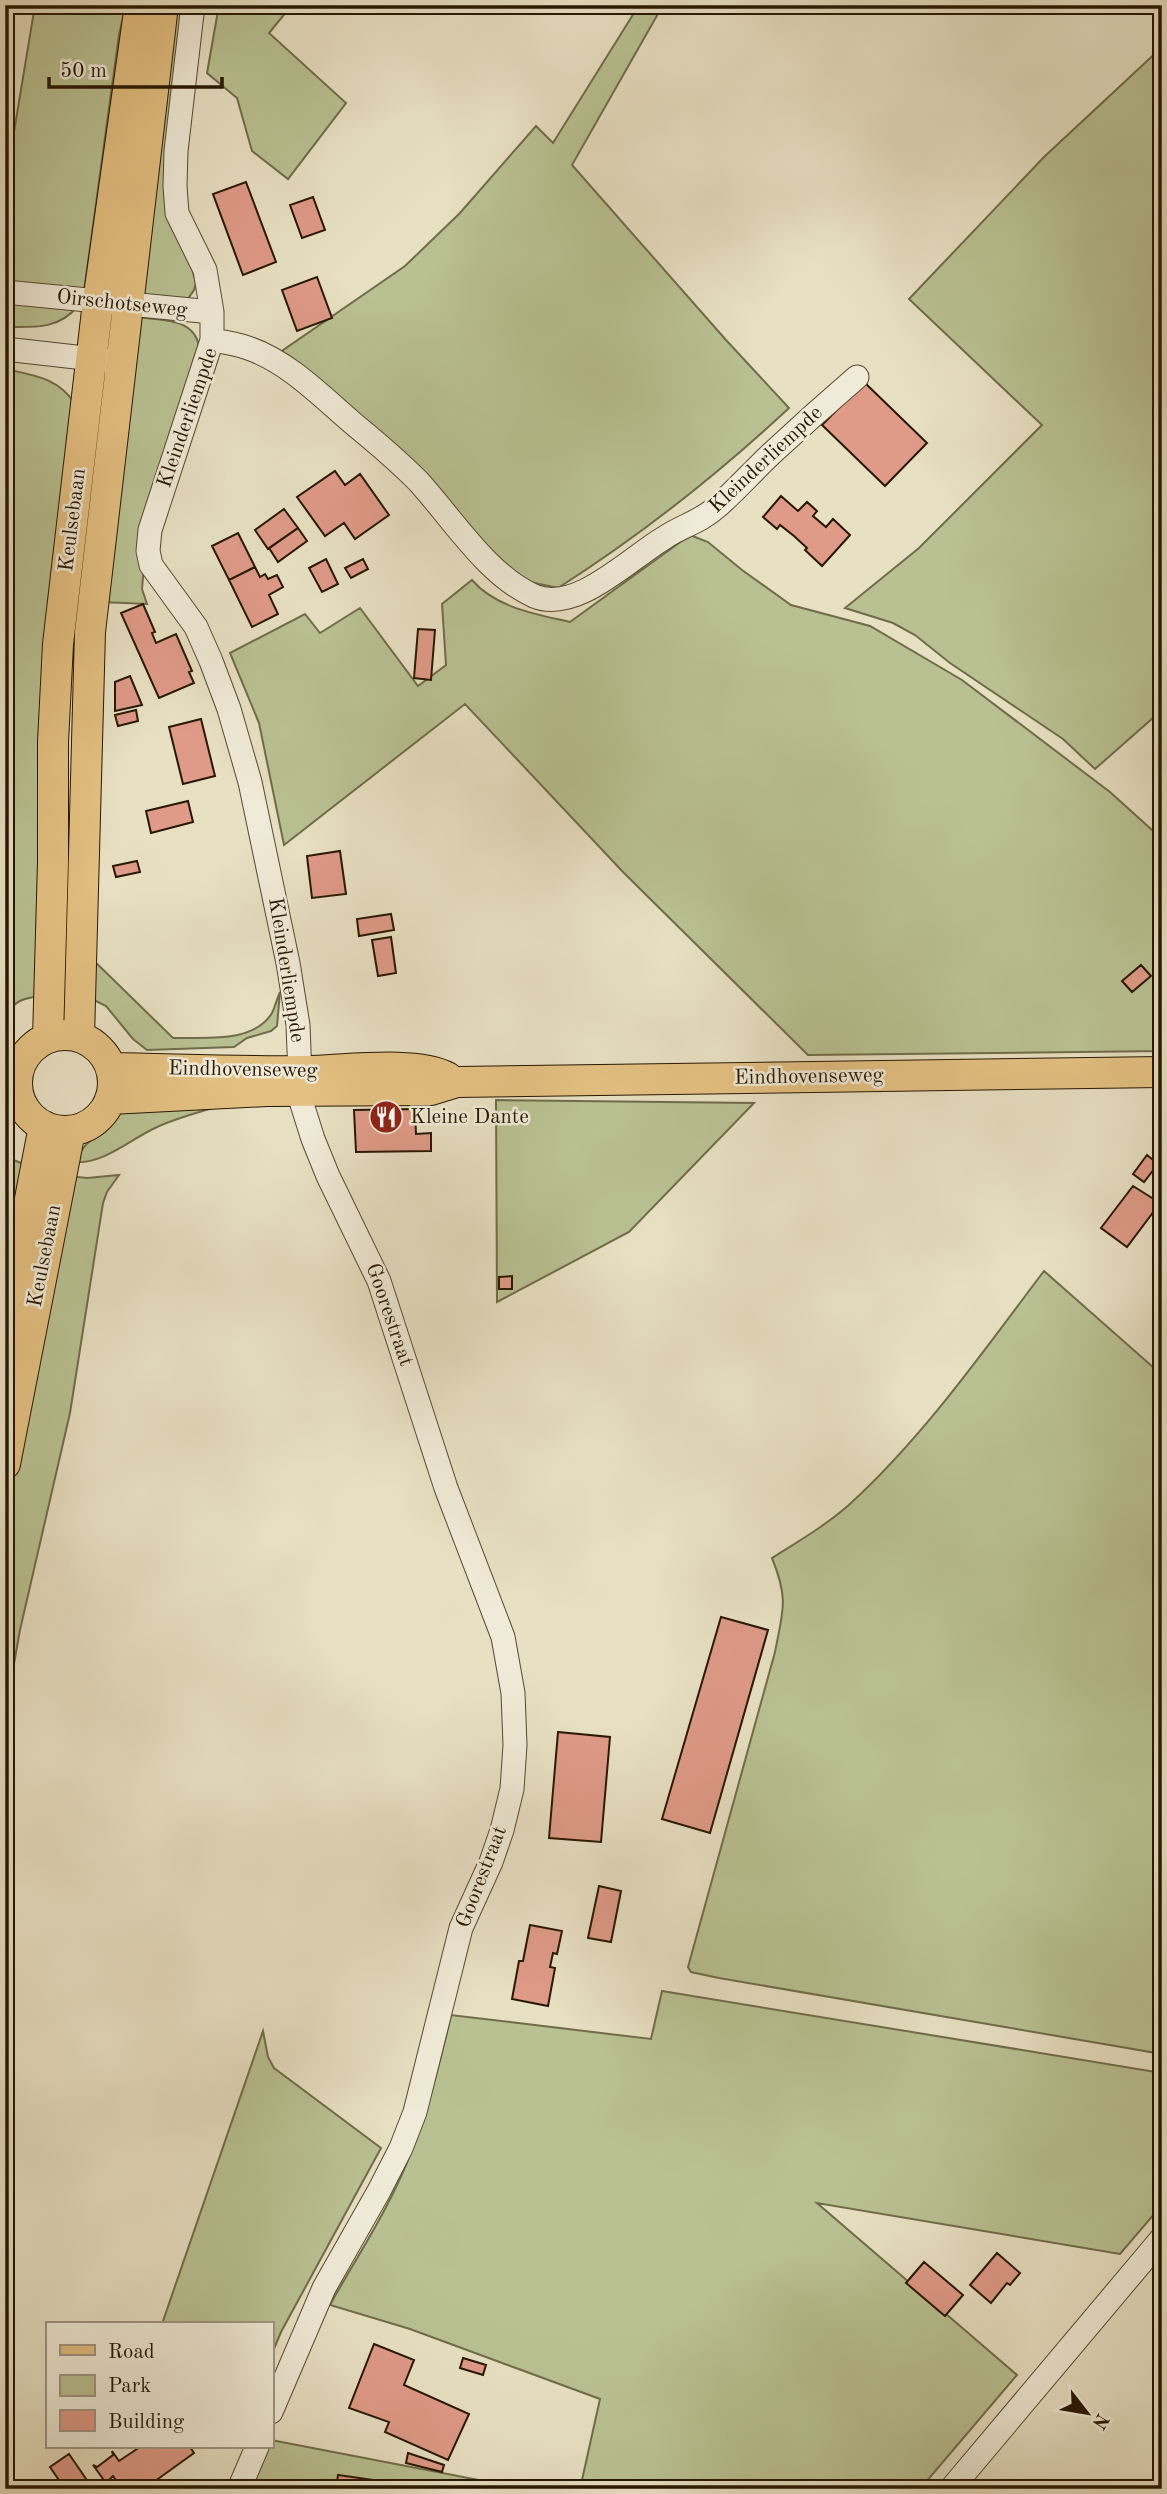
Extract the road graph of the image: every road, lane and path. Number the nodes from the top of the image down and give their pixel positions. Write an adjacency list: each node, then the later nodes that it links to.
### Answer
1 (140, 5): 5 (main road, Keulsebaan)
2 (163, 5): 5 (main road, Keulsebaan)
3 (193, 5): 6 (street)
4 (5, 292): 5 (street, Oirschotseweg)
5 (113, 304): 6 (street, Oirschotseweg); 9 (main road, Keulsebaan)
6 (212, 312): 7 (street, Oirschotseweg)
7 (212, 340): 10 (street, Kleinderliempde); 15 (street, Kleinderliempde)
8 (5, 349): 9 (street)
9 (106, 360): 11 (main road, Keulsebaan); 12 (main road, Keulsebaan)
10 (857, 376)
11 (79, 1037): 12 (main road); 13 (main road)
12 (48, 1038): 16 (main road)
13 (111, 1069): 15 (main road, Eindhovenseweg); 17 (main road)
14 (1162, 1072): 15 (main road, Eindhovenseweg)
15 (301, 1081): 17 (main road, Eindhovenseweg); 22 (street, Goorestraat)
16 (11, 1091): 18 (main road)
17 (110, 1099): 18 (main road)
18 (57, 1129): 19 (main road, Keulsebaan); 20 (main road, Keulsebaan)
19 (5, 1329)
20 (5, 1464)
21 (1162, 2238): 25 (street)
22 (273, 2407)
23 (257, 2448): 24 (street)
24 (239, 2489)
25 (951, 2489)

